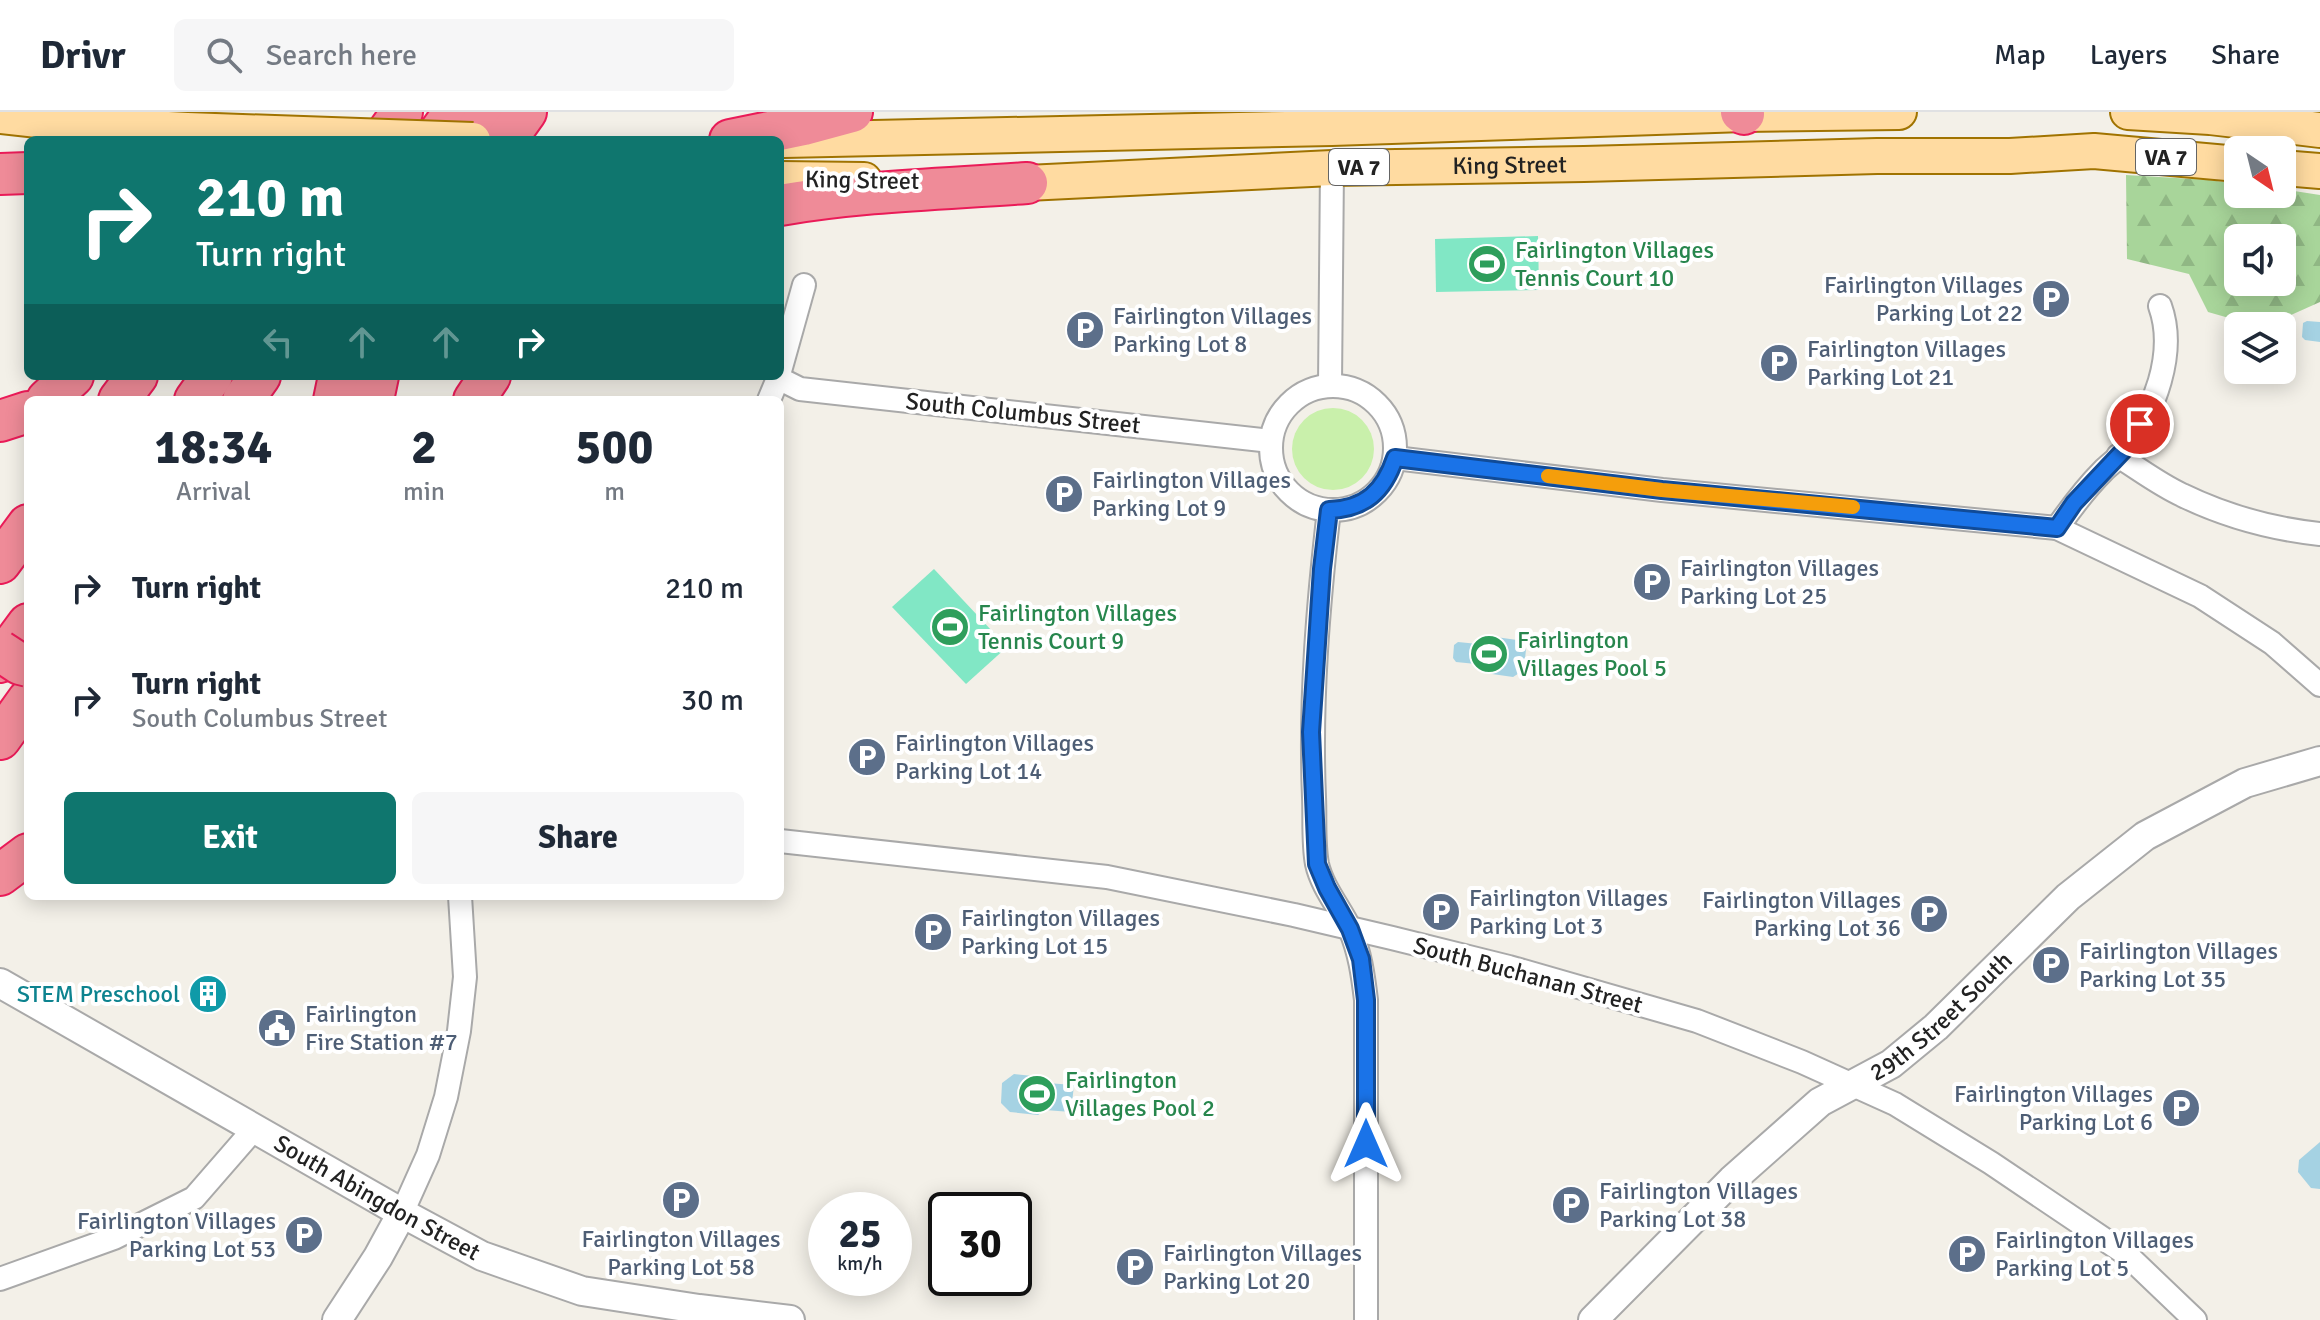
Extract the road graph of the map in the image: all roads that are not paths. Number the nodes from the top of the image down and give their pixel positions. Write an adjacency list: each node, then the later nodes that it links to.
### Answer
1 (264, 112): 14 (highway)
2 (301, 112): 15 (highway)
3 (331, 112): 16 (highway)
4 (402, 112): 18 (highway)
5 (454, 112): 19 (highway)
6 (490, 112): 20 (highway)
7 (526, 112): 21 (highway)
8 (852, 112): 22 (highway)
9 (2128, 112): 13 (main road, VA 7)
10 (1743, 113): 12 (main road, King Street / VA 7); 23 (main road, King Street / VA 7)
11 (0, 116): 17 (main road, bridge)
12 (1880, 127): 25 (main road, King Street / VA 7); 27 (main road, King Street / VA 7)
13 (2320, 130)
14 (245, 136)
15 (287, 136)
16 (313, 136)
17 (358, 136)
18 (385, 136)
19 (437, 136)
20 (475, 136)
21 (509, 136)
22 (750, 136)
23 (784, 140)
24 (0, 163): 26 (main road)
25 (2224, 163)
26 (24, 166)
27 (1332, 168): 33 (main road, King Street / VA 7); 40 (street)
28 (2296, 169): 29 (main road)
29 (2320, 171)
30 (24, 173): 31 (highway)
31 (0, 174)
32 (784, 179): 33 (main road, King Street / VA 7)
33 (1027, 183): 34 (highway)
34 (784, 204)
35 (804, 285): 37 (street)
36 (2160, 306): 45 (street)
37 (784, 357)
38 (784, 378): 44 (street, South Columbus Street)
39 (69, 380): 41 (highway)
40 (1330, 385): 44 (street); 46 (street)
41 (51, 396)
42 (24, 413): 43 (highway)
43 (0, 421)
44 (1271, 441): 47 (street)
45 (2118, 456): 48 (street); 50 (street)
46 (1395, 458): 47 (street); 48 (street)
47 (1329, 510): 64 (street)
48 (2057, 528): 56 (street)
49 (24, 530): 51 (highway)
50 (2320, 534)
51 (0, 563)
52 (24, 629): 54 (highway)
53 (0, 651): 55 (highway, bridge)
54 (0, 662)
55 (24, 665)
56 (2320, 685)
57 (24, 706): 58 (highway)
58 (0, 739)
59 (2320, 761): 66 (street, 29th Street South)
60 (784, 841): 64 (street, South Buchanan Street)
61 (24, 857): 62 (highway)
62 (0, 875)
63 (460, 900): 68 (street)
64 (1350, 929): 66 (street, South Buchanan Street); 72 (street)
65 (0, 983): 67 (street, South Abingdon Street)
66 (1853, 1084): 73 (street, 29th Street South); 74 (street, South Buchanan Street)
67 (254, 1129): 68 (street, South Abingdon Street); 69 (street)
68 (402, 1213): 70 (street); 71 (street, South Abingdon Street)
69 (0, 1279)
70 (337, 1320)
71 (790, 1320)
72 (1366, 1320)
73 (1593, 1320)
74 (2195, 1320)

